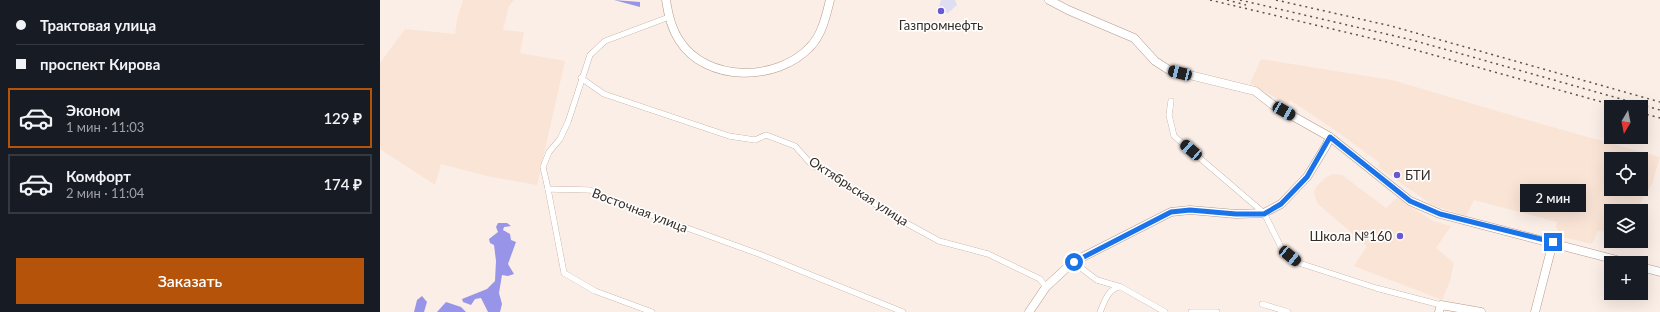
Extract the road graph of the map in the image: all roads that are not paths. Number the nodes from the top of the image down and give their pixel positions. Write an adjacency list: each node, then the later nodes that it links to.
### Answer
1 (666, 0): 4 (street)
2 (830, 0): 4 (street)
3 (1049, 0): 7 (street)
4 (669, 17): 5 (street)
5 (581, 78): 8 (street); 15 (street, Октябрьская улица)
6 (1171, 101): 9 (street)
7 (1330, 137): 9 (street); 10 (street)
8 (548, 189): 19 (street); 20 (street, Восточная улица)
9 (1264, 214): 12 (street); 18 (street)
10 (1553, 242): 11 (street); 28 (street)
11 (1604, 256)
12 (1074, 262): 15 (street); 16 (street)
13 (1648, 269): 14 (street)
14 (1660, 272)
15 (1046, 287): 21 (street)
16 (1121, 287): 22 (street); 23 (street)
17 (1262, 304): 26 (street)
18 (1440, 309): 27 (street)
19 (652, 312)
20 (902, 312)
21 (1029, 312)
22 (1100, 312)
23 (1166, 312)
24 (1191, 312): 25 (street)
25 (1217, 312)
26 (1288, 312)
27 (1480, 312)
28 (1535, 312)

